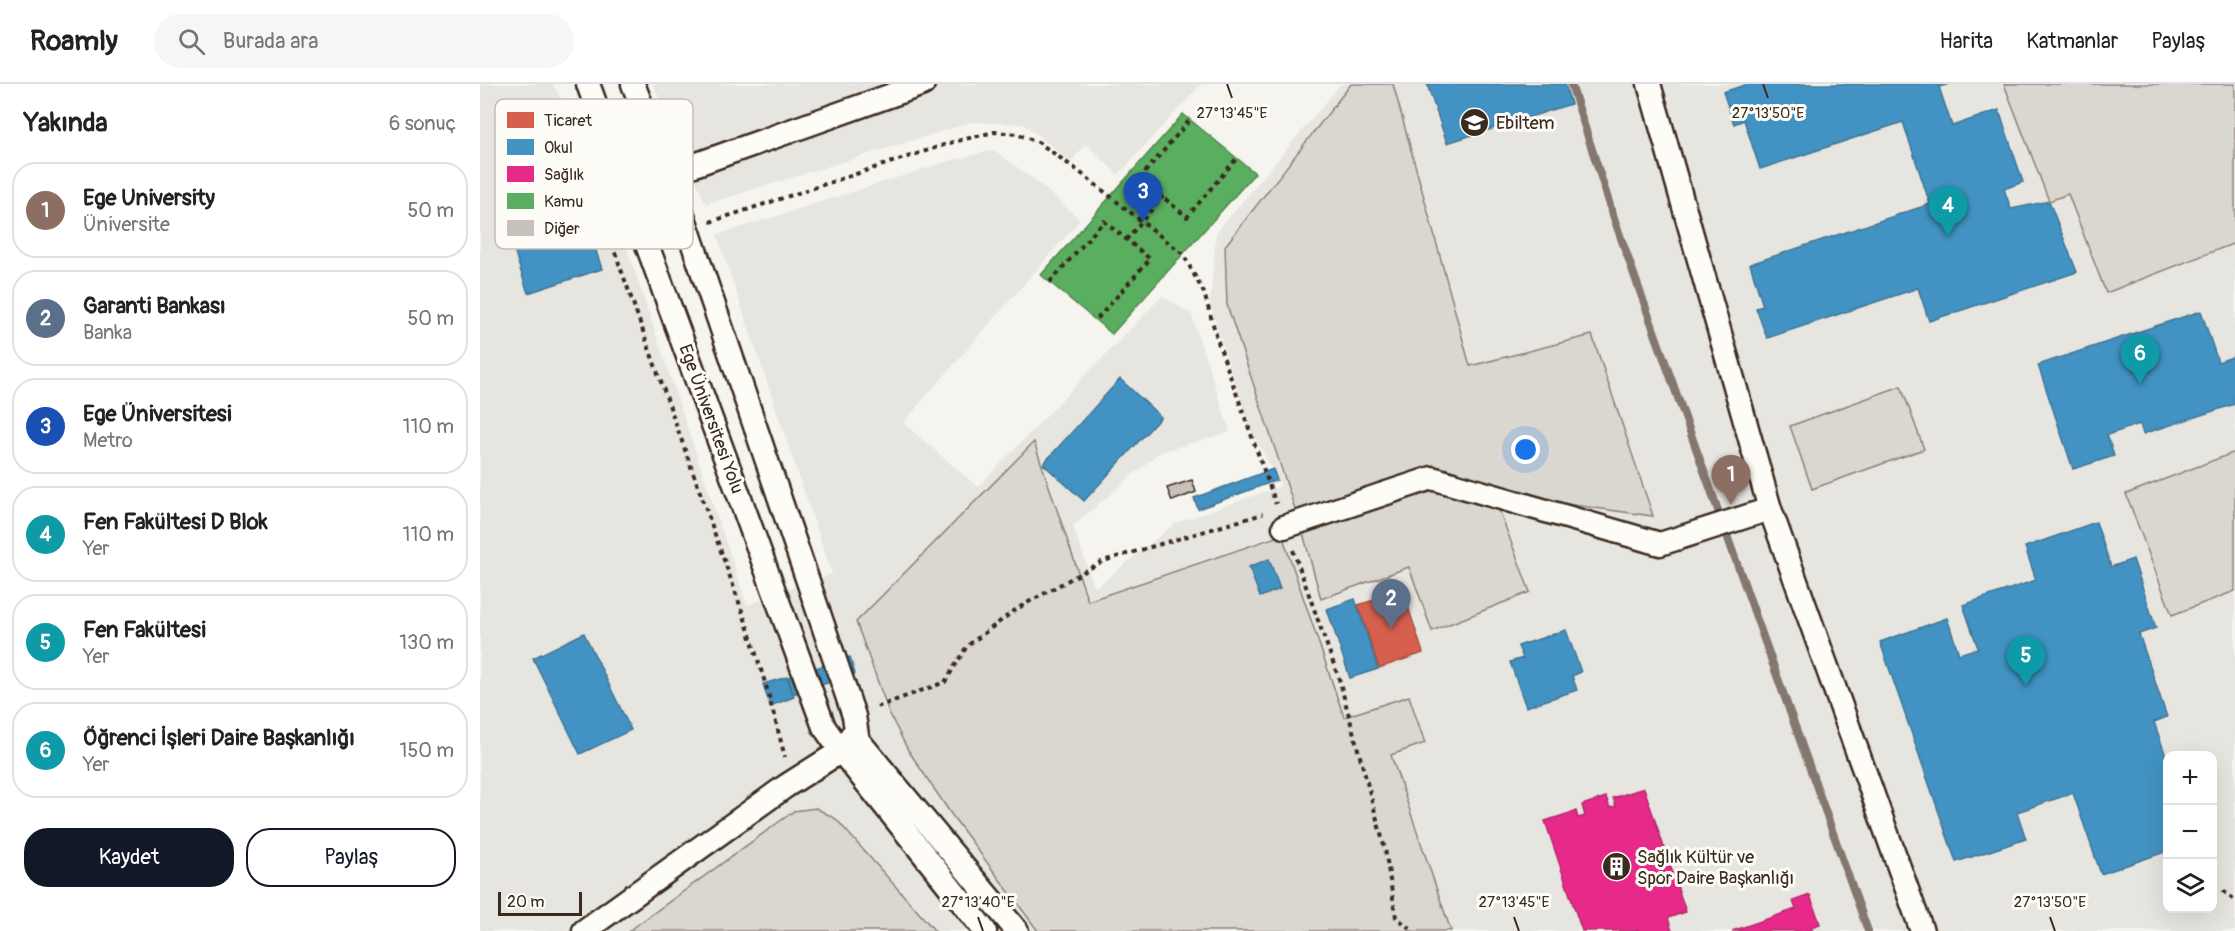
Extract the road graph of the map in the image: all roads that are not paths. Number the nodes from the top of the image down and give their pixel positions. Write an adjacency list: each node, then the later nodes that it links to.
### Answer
1 (588, 84): 5 (street, Ege Üniversitesi Yolu)
2 (633, 84): 6 (street, Ege Üniversitesi Yolu)
3 (923, 84): 7 (street)
4 (1649, 84): 10 (street)
5 (593, 99)
6 (639, 99)
7 (693, 165)
8 (648, 249): 12 (street, Ege Üniversitesi Yolu)
9 (693, 249): 12 (street, Ege Üniversitesi Yolu)
10 (1770, 510): 11 (street); 16 (street)
11 (1281, 518)
12 (850, 746): 13 (street); 14 (street); 15 (street)
13 (584, 931)
14 (985, 931)
15 (1017, 931)
16 (1922, 931)

